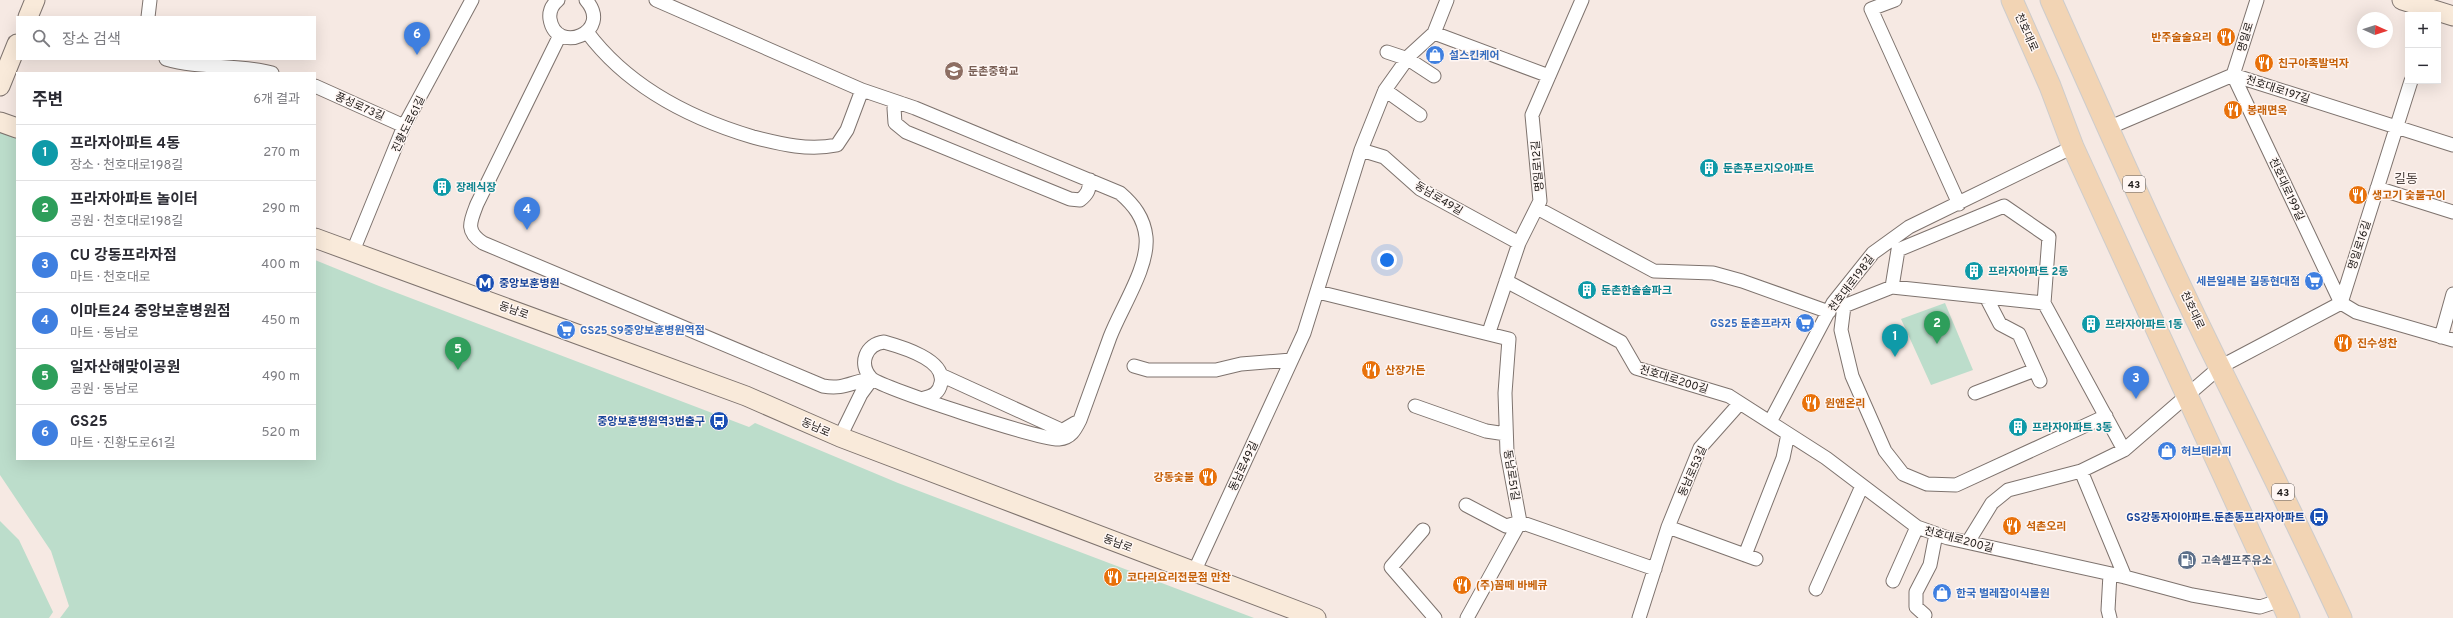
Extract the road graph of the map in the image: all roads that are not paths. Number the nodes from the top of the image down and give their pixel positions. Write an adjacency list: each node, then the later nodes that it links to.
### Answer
1 (35, 0): 15 (main road)
2 (150, 0): 16 (street)
3 (472, 0): 37 (street, 진황도로61길)
4 (558, 0): 20 (street)
5 (656, 0): 32 (street)
6 (1447, 0): 19 (street, 동남로49길)
7 (1582, 0): 28 (street, 명일로12길)
8 (1895, 0): 46 (street)
9 (2012, 0): 42 (main road, 천호대로)
10 (2050, 0): 39 (main road, 천호대로 / 43)
11 (2257, 0): 26 (street, 명일로)
12 (2402, 0): 14 (main road)
13 (592, 2): 18 (street)
14 (2433, 8): 17 (main road)
15 (28, 16)
16 (148, 16)
17 (2453, 16)
18 (587, 32): 20 (street); 32 (street)
19 (1434, 33): 23 (street, 동남로49길); 28 (street)
20 (560, 35): 66 (street)
21 (16, 46): 30 (main road)
22 (1387, 52): 23 (street)
23 (1408, 59): 27 (street); 33 (street, 동남로49길)
24 (172, 60): 25 (street)
25 (269, 72)
26 (2233, 75): 39 (street, 천호대로197길); 40 (street, 천호대로197길); 58 (street, 천호대로199길)
27 (1434, 76)
28 (1549, 76): 47 (street, 명일로12길)
29 (2410, 84): 40 (street, 명일로16길)
30 (0, 86)
31 (316, 86): 37 (street, 풍성로73길)
32 (862, 90): 34 (street)
33 (1385, 90): 35 (street); 43 (street, 동남로49길)
34 (900, 103): 44 (street); 44 (street)
35 (1420, 115)
36 (0, 122): 38 (main road)
37 (404, 126): 51 (street, 진황도로61길)
38 (16, 128)
39 (2108, 128): 64 (main road, 천호대로 / 43)
40 (2396, 128): 41 (street, 천호대로197길); 45 (street, 명일로16길)
41 (2453, 145)
42 (2073, 147): 46 (street, 천호대로198길); 68 (main road, 천호대로)
43 (1361, 150): 50 (street, 동남로49길); 54 (street, 동남로49길)
44 (1090, 180): 73 (street)
45 (2377, 188): 48 (street); 58 (street, 명일로16길)
46 (1959, 204): 59 (street, 천호대로198길)
47 (1537, 208): 50 (street, 명일로12길); 59 (street)
48 (2453, 212)
49 (316, 238): 51 (main road, 동남로)
50 (1519, 243): 52 (street, 명일로12길)
51 (353, 251): 77 (main road, 동남로)
52 (1506, 281): 60 (street, 명일로12길); 70 (street, 천호대로200길)
53 (1892, 287): 56 (street); 57 (street); 72 (street)
54 (1318, 292): 60 (street); 62 (street, 동남로49길)
55 (2453, 294): 61 (street)
56 (1986, 297): 57 (street); 67 (street)
57 (2044, 303): 72 (street)
58 (2341, 303): 61 (street); 64 (street)
59 (1829, 312): 74 (street, 천호대로198길)
60 (1489, 332): 75 (street, 동남로51길)
61 (2447, 339)
62 (1291, 360): 63 (street); 89 (street, 동남로49길)
63 (1134, 366)
64 (2220, 367): 68 (street); 101 (main road, 천호대로 / 43)
65 (942, 376): 66 (street); 69 (street); 73 (street)
66 (872, 379): 69 (street); 77 (street)
67 (1975, 393)
68 (2187, 394): 78 (street); 94 (main road, 천호대로)
69 (924, 398): 73 (street)
70 (1740, 403): 74 (street, 천호대로200길); 83 (street, 동남로53길)
71 (1415, 406): 75 (street)
72 (2106, 416): 78 (street)
73 (1080, 420)
74 (1770, 422): 76 (street, 천호대로200길)
75 (1506, 434): 82 (street, 동남로51길)
76 (1788, 434): 80 (street, 천호대로200길); 83 (street)
77 (840, 437): 89 (main road, 동남로)
78 (2124, 450): 79 (street)
79 (2081, 471): 87 (street); 91 (street)
80 (1862, 486): 84 (street, 천호대로200길); 93 (street)
81 (1466, 505): 82 (street)
82 (1520, 522): 88 (street); 98 (street)
83 (1668, 527): 88 (street, 동남로53길)
84 (1917, 527): 86 (street, 천호대로200길); 92 (street)
85 (1423, 530): 97 (street)
86 (1936, 534): 87 (street, 천호대로200길); 95 (street)
87 (1968, 542): 90 (street, 천호대로200길)
88 (1655, 569): 99 (street, 동남로53길)
89 (1194, 572): 96 (main road, 동남로)
90 (2110, 574): 91 (street, 천호대로200길); 100 (street)
91 (2125, 577): 94 (street, 천호대로200길)
92 (1893, 581)
93 (1816, 589)
94 (2285, 609)
95 (1925, 615)
96 (1316, 618)
97 (1435, 618)
98 (1467, 618)
99 (1638, 618)
100 (2110, 618)
101 (2341, 618)

